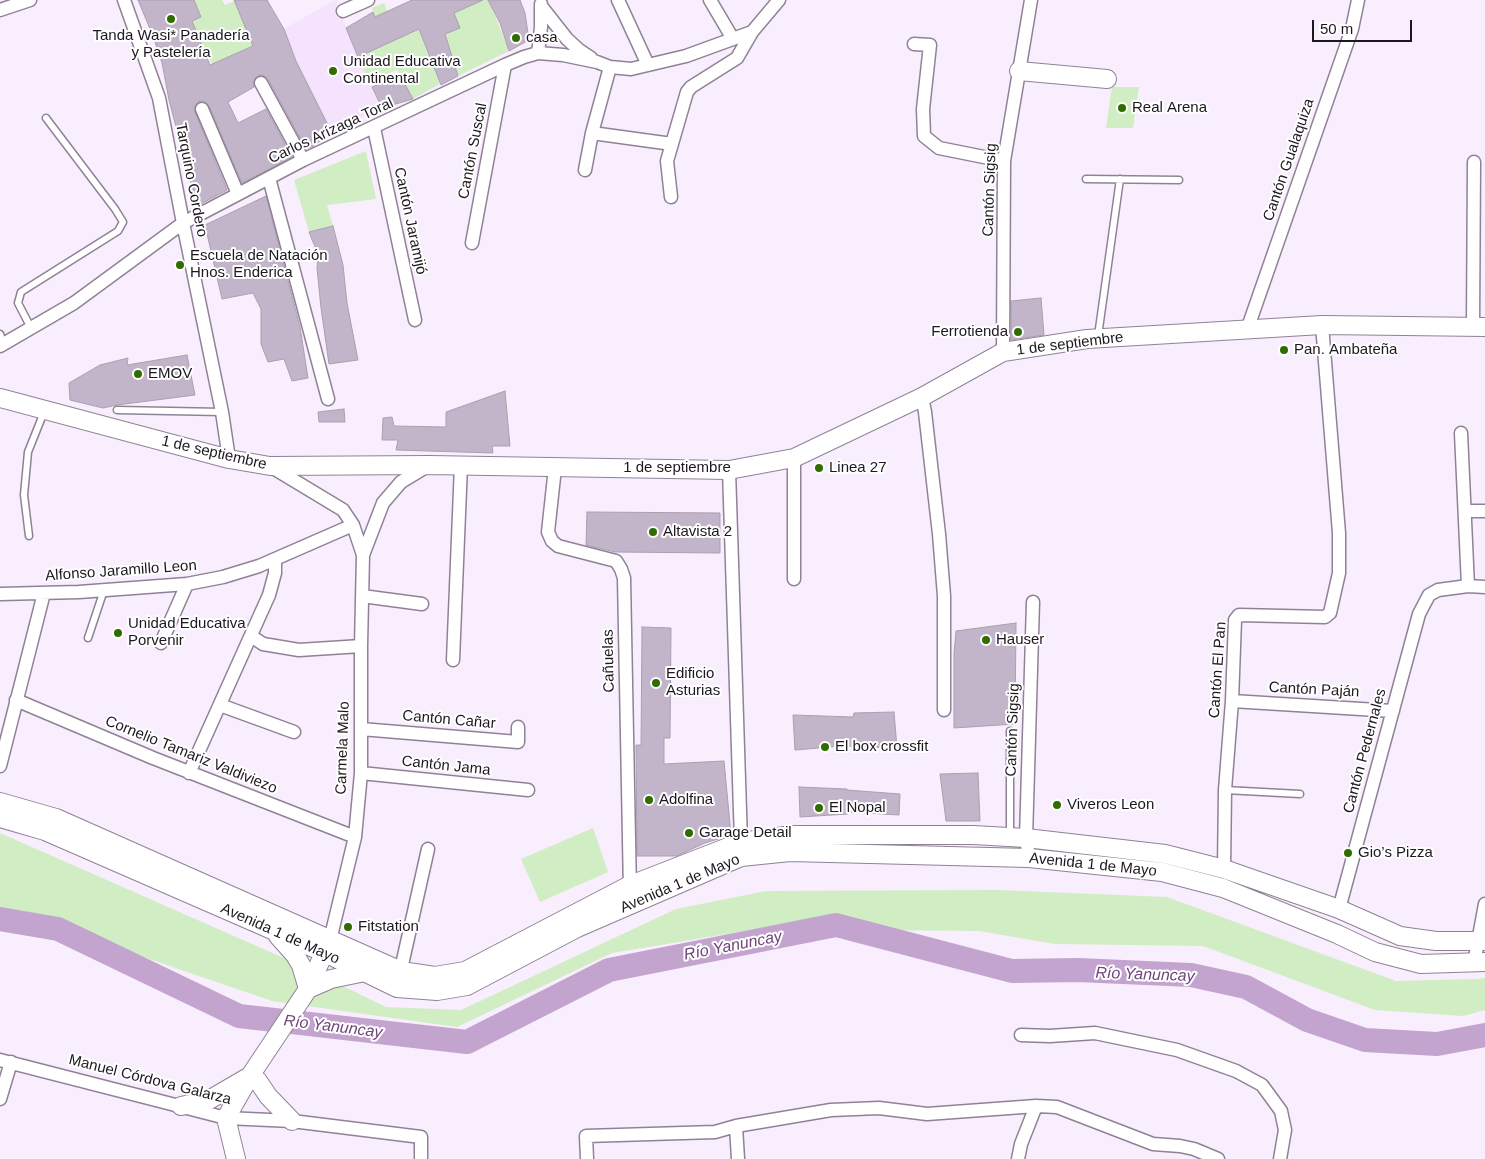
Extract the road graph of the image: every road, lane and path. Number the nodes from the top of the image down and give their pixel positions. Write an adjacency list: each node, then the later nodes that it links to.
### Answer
1 (30, 0): 10 (street)
2 (124, 0): 38 (street, Tarquino Cordero)
3 (368, 0): 11 (street)
4 (618, 0): 18 (street)
5 (710, 0): 13 (street)
6 (778, 0): 12 (street, Carlos Arízaga Toral)
7 (1031, 0): 20 (street, Cantón Sigsig)
8 (1358, 0): 44 (street, Cantón Gualaquiza)
9 (540, 3): 15 (street); 16 (street)
10 (0, 10)
11 (343, 11)
12 (752, 32): 13 (street, Carlos Arízaga Toral); 27 (street)
13 (733, 39): 18 (street, Carlos Arízaga Toral)
14 (914, 44): 29 (street)
15 (538, 53): 16 (street, Carlos Arízaga Toral); 17 (street, Carlos Arízaga Toral)
16 (597, 62): 19 (street, Carlos Arízaga Toral)
17 (505, 65): 25 (street, Carlos Arízaga Toral); 39 (street, Cantón Suscal)
18 (648, 65): 19 (street, Carlos Arízaga Toral)
19 (610, 67): 26 (street)
20 (1019, 71): 21 (main road); 29 (street, Cantón Sigsig)
21 (1107, 79)
22 (261, 83): 28 (street)
23 (202, 109): 36 (street)
24 (46, 118): 43 (lane)
25 (374, 128): 28 (street, Carlos Arízaga Toral); 40 (street, Cantón Jaramijó)
26 (592, 133): 27 (street); 31 (street)
27 (672, 144): 37 (street)
28 (303, 160): 32 (street, Carlos Arízaga Toral)
29 (1004, 161): 47 (street, Cantón Sigsig)
30 (1474, 162): 42 (street)
31 (585, 170)
32 (269, 178): 36 (street, Carlos Arízaga Toral); 50 (street)
33 (1086, 179): 34 (lane)
34 (1120, 179): 35 (lane); 45 (lane)
35 (1179, 180)
36 (238, 194): 38 (street, Carlos Arízaga Toral)
37 (671, 197)
38 (183, 224): 43 (street, Carlos Arízaga Toral); 53 (street, Tarquino Cordero)
39 (472, 243)
40 (415, 320)
41 (1322, 325): 42 (main road, 1 de septiembre); 44 (main road, 1 de septiembre); 84 (street, Cantón El Pan)
42 (1479, 327)
43 (31, 328): 46 (street, Carlos Arízaga Toral)
44 (1247, 330): 45 (main road, 1 de septiembre)
45 (1097, 338): 47 (main road, 1 de septiembre)
46 (1, 341)
47 (1003, 352): 48 (main road, 1 de septiembre)
48 (922, 397): 55 (main road, 1 de septiembre); 86 (street)
49 (0, 398): 51 (main road, 1 de septiembre)
50 (328, 398)
51 (45, 410): 56 (main road, 1 de septiembre); 65 (lane)
52 (117, 410): 53 (lane)
53 (222, 412): 56 (street, Tarquino Cordero)
54 (1462, 433): 62 (street)
55 (794, 458): 61 (main road, 1 de septiembre); 68 (street)
56 (228, 459): 59 (main road, 1 de septiembre)
57 (429, 465): 58 (main road, 1 de septiembre); 59 (main road, 1 de septiembre); 66 (street, Carmela Malo)
58 (461, 465): 60 (main road, 1 de septiembre); 82 (street)
59 (270, 466): 64 (street, Carmela Malo)
60 (554, 468): 61 (main road, 1 de septiembre); 106 (street, Cañuelas)
61 (729, 470): 102 (street)
62 (1466, 511): 63 (street); 70 (street)
63 (1485, 511)
64 (353, 525): 66 (street, Carmela Malo); 67 (street, Alfonso Jaramillo Leon)
65 (29, 536)
66 (363, 555): 75 (street, Carmela Malo)
67 (275, 560): 69 (street, Alfonso Jaramillo Leon); 78 (street)
68 (794, 579)
69 (187, 584): 72 (street, Alfonso Jaramillo Leon); 80 (street)
70 (1468, 586): 71 (street); 87 (street, Cantón Pedernales)
71 (1485, 587)
72 (104, 590): 73 (street, Alfonso Jaramillo Leon); 79 (lane)
73 (44, 593): 74 (street, Alfonso Jaramillo Leon); 83 (street)
74 (0, 594)
75 (362, 596): 77 (street); 81 (street, Carmela Malo)
76 (1033, 602): 101 (street, Cantón Sigsig)
77 (422, 604)
78 (251, 636): 81 (street); 85 (street)
79 (88, 638)
80 (161, 643)
81 (361, 646): 89 (street, Carmela Malo)
82 (453, 660)
83 (16, 700): 92 (street); 93 (street, Cornelio Tamariz Valdiviezo)
84 (1232, 701): 87 (street, Cantón Paján); 96 (street, Cantón El Pan)
85 (220, 705): 91 (street); 93 (street)
86 (944, 710)
87 (1393, 711): 109 (street, Cantón Pedernales)
88 (518, 726): 89 (street, Cantón Cañar)
89 (361, 729): 94 (street, Carmela Malo)
90 (1010, 730): 101 (lane)
91 (294, 732)
92 (0, 766)
93 (189, 772): 100 (street, Cornelio Tamariz Valdiviezo)
94 (361, 773): 95 (street, Cantón Jama); 100 (street, Carmela Malo)
95 (528, 790)
96 (1225, 790): 97 (lane); 105 (street, Cantón El Pan)
97 (1300, 794)
98 (0, 802): 112 (main road, Avenida 1 de Mayo)
99 (0, 818): 110 (main road, Avenida 1 de Mayo)
100 (355, 837): 112 (street, Carmela Malo)
101 (1018, 838): 102 (main road, Avenida 1 de Mayo); 104 (street, Cantón Sigsig); 105 (main road, Avenida 1 de Mayo)
102 (741, 842): 106 (main road, Avenida 1 de Mayo)
103 (428, 849): 115 (street)
104 (1029, 858): 107 (main road, Avenida 1 de Mayo); 113 (main road, Avenida 1 de Mayo)
105 (1224, 870): 109 (main road, Avenida 1 de Mayo)
106 (628, 886): 107 (street, Cañuelas); 115 (main road, Avenida 1 de Mayo)
107 (632, 904): 115 (main road, Avenida 1 de Mayo)
108 (1485, 904): 111 (street)
109 (1339, 909): 111 (main road, Avenida 1 de Mayo)
110 (275, 932): 112 (main road, Avenida 1 de Mayo); 116 (main road)
111 (1481, 941): 113 (street)
112 (327, 946): 114 (main road, Avenida 1 de Mayo); 115 (main road, Avenida 1 de Mayo); 116 (main road)
113 (1479, 962)
114 (365, 972): 115 (main road, Avenida 1 de Mayo); 116 (main road)
115 (399, 979)
116 (306, 991): 119 (main road)
117 (1021, 1035): 132 (street)
118 (5, 1061): 120 (street); 121 (street, Manuel Córdova Galarza)
119 (250, 1076): 121 (main road); 123 (main road); 124 (main road)
120 (0, 1099)
121 (181, 1106): 123 (street, Manuel Córdova Galarza)
122 (1036, 1106): 125 (street); 130 (street); 131 (street)
123 (226, 1118): 124 (street, Manuel Córdova Galarza); 126 (main road)
124 (292, 1121): 127 (street, Manuel Córdova Galarza)
125 (736, 1126): 128 (street); 129 (street)
126 (236, 1159)
127 (421, 1159)
128 (586, 1159)
129 (738, 1159)
130 (1018, 1159)
131 (1218, 1159)
132 (1280, 1159)

